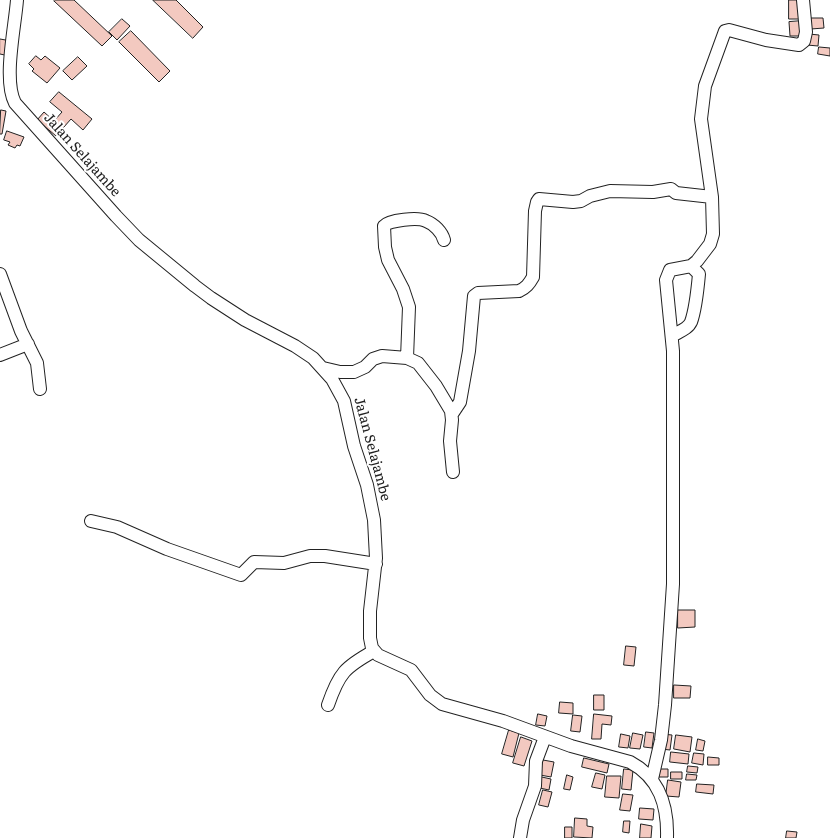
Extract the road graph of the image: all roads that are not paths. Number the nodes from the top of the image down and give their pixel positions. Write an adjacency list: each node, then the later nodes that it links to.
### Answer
1 (17, 0): 3 (street, Jalan Selajambe)
2 (803, 0): 4 (street)
3 (6, 94): 12 (street, Jalan Selajambe)
4 (712, 197): 6 (street); 14 (street)
5 (444, 240): 11 (street)
6 (692, 266): 8 (street); 8 (street)
7 (0, 274): 9 (street)
8 (672, 336): 21 (street)
9 (28, 344): 10 (street); 13 (street)
10 (0, 355)
11 (407, 358): 12 (street); 14 (street)
12 (323, 368): 17 (street, Jalan Selajambe)
13 (40, 389)
14 (452, 414): 15 (street)
15 (453, 472)
16 (91, 521): 17 (street)
17 (376, 564): 18 (street, Jalan Selajambe)
18 (374, 651): 19 (street); 20 (street)
19 (328, 705)
20 (544, 737): 21 (street); 22 (street)
21 (652, 779): 23 (street)
22 (520, 838)
23 (667, 838)

